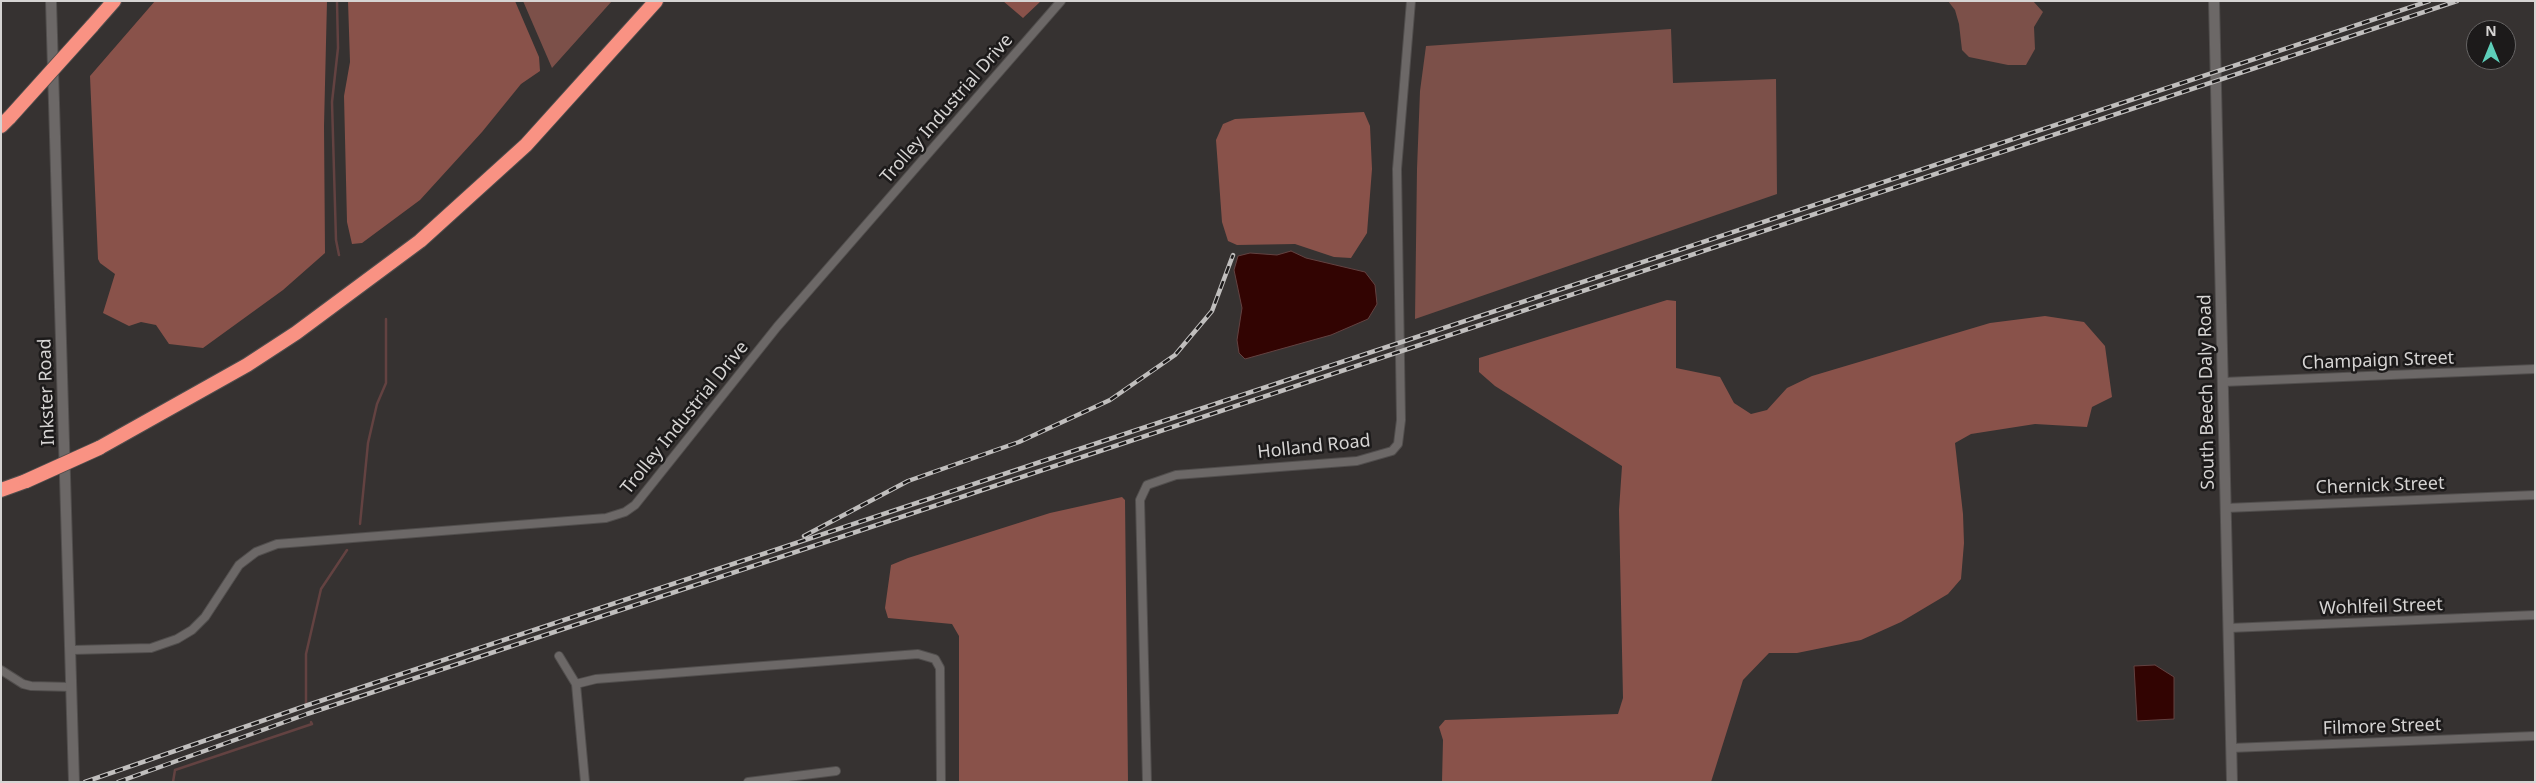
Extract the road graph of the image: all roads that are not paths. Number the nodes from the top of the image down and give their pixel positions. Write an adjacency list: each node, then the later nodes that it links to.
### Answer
1 (52, 1): 15 (street, Inkster Road)
2 (114, 1): 7 (highway, bridge)
3 (656, 1): 10 (highway, bridge)
4 (1061, 1): 15 (street, Trolley Industrial Drive)
5 (1411, 1): 27 (street, Holland Road)
6 (2214, 1): 9 (street, South Beech Daly Road)
7 (6, 122)
8 (2535, 369): 9 (street, Champaign Street)
9 (2223, 382): 12 (street, South Beech Daly Road)
10 (1, 490)
11 (2535, 495): 12 (street, Chernick Street)
12 (2226, 508): 14 (street, South Beech Daly Road)
13 (2535, 615): 14 (street, Wohlfeil Street)
14 (2229, 628): 21 (street, South Beech Daly Road)
15 (72, 650): 19 (street, Inkster Road)
16 (559, 656): 18 (street)
17 (1, 670): 19 (street)
18 (576, 684): 24 (street); 26 (street)
19 (72, 687): 23 (street, Inkster Road)
20 (2535, 736): 21 (street, Filmore Street)
21 (2231, 748): 28 (street, South Beech Daly Road)
22 (836, 771): 25 (street)
23 (74, 782)
24 (585, 782)
25 (748, 782)
26 (941, 782)
27 (1147, 782)
28 (2232, 782)

